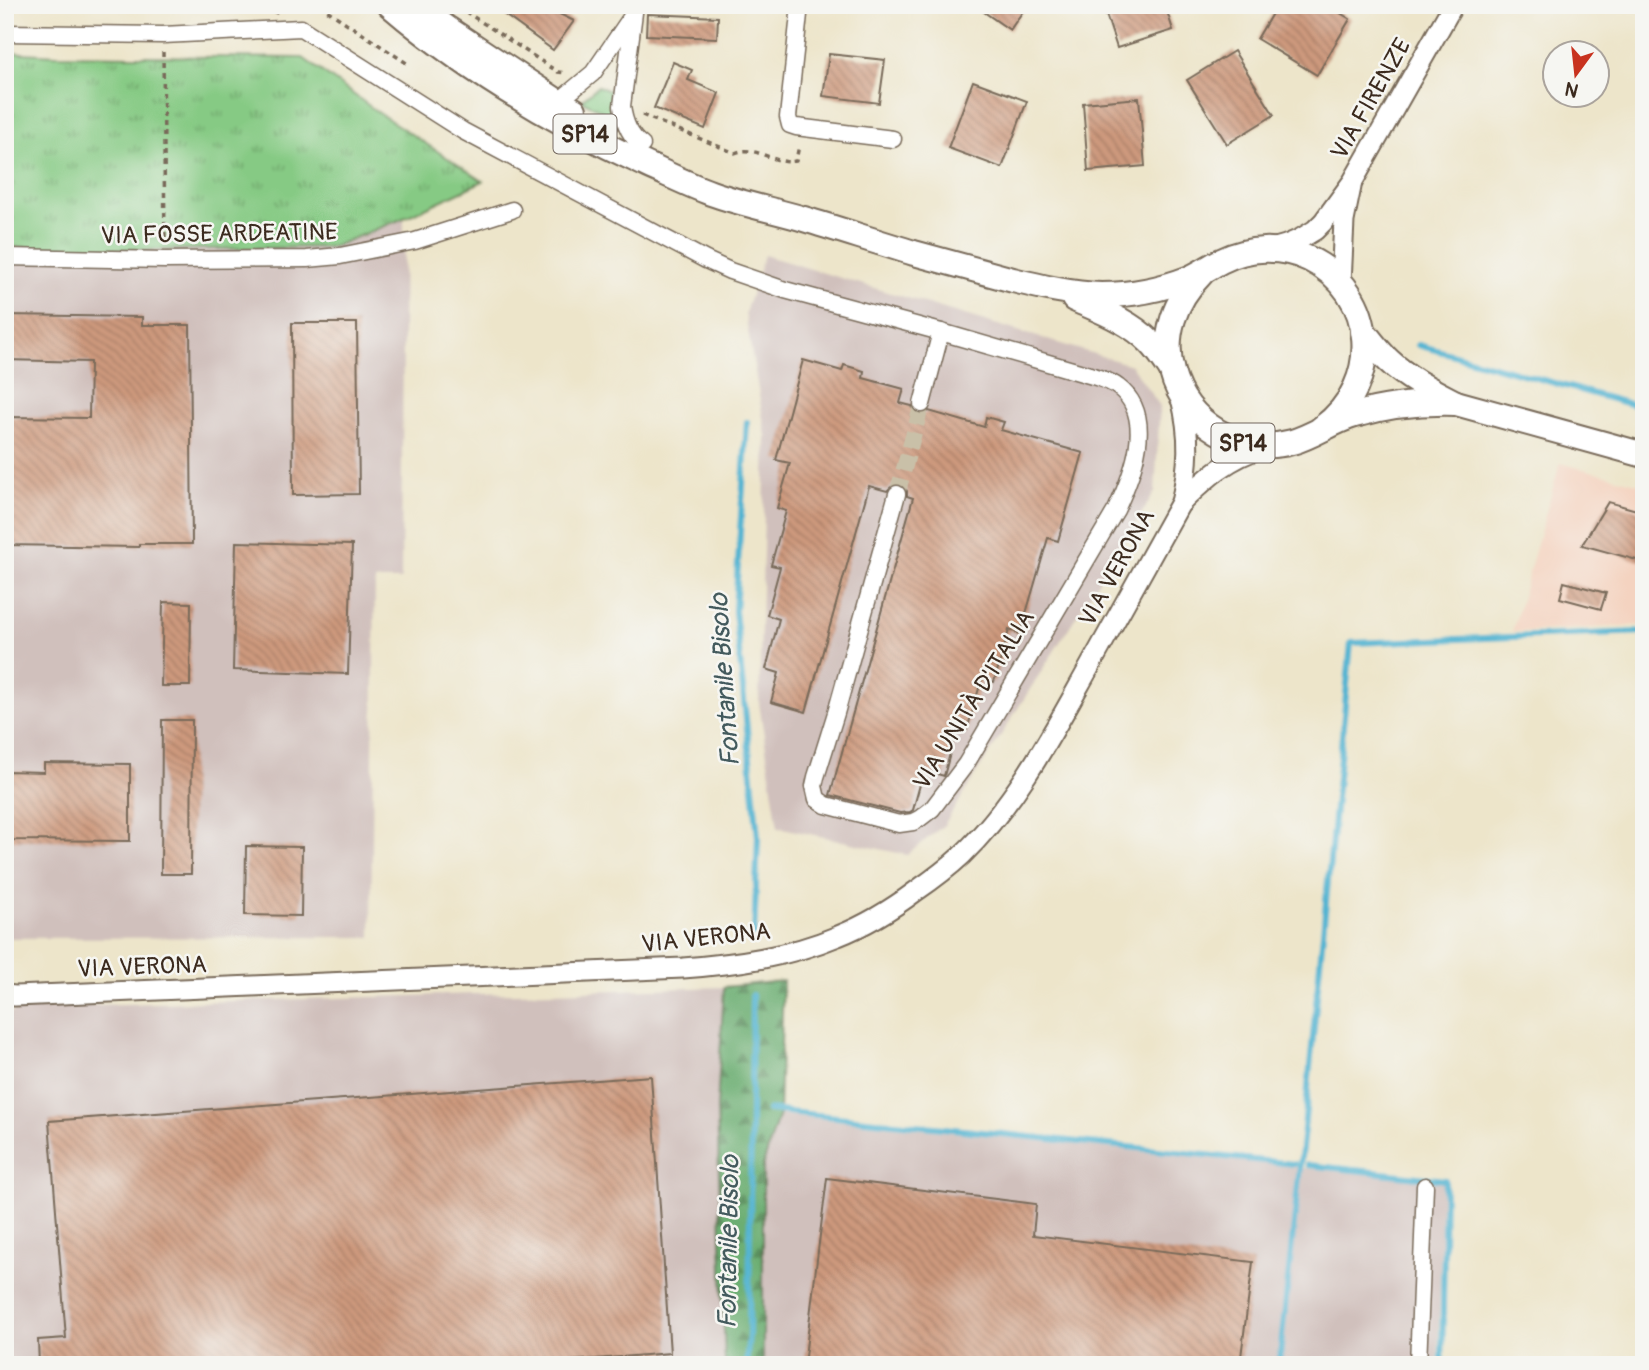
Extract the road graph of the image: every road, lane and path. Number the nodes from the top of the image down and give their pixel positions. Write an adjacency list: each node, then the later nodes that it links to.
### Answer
1 (319, 5): 10 (path)
2 (390, 5): 19 (main road, SP14)
3 (415, 5): 12 (main road, SP14)
4 (455, 5): 11 (path)
5 (800, 5): 14 (street)
6 (1453, 5): 17 (street, VIA FIRENZE)
7 (634, 10): 11 (street); 15 (street)
8 (5, 33): 9 (street, VIA UNITÀ D'ITALIA)
9 (163, 35): 22 (path); 27 (street, VIA UNITÀ D'ITALIA)
10 (408, 64)
11 (593, 73): 12 (street)
12 (558, 102): 15 (main road, SP14)
13 (639, 112): 16 (path)
14 (893, 139)
15 (642, 145): 19 (main road, SP14)
16 (796, 161)
17 (1353, 181): 20 (street, VIA FIRENZE); 24 (street, VIA FIRENZE)
18 (512, 210): 22 (street, VIA FOSSE ARDEATINE)
19 (803, 219): 25 (main road, SP14)
20 (1264, 250): 23 (main road, SP14); 24 (main road, SP14)
21 (5, 257): 22 (street, VIA FOSSE ARDEATINE)
22 (165, 260)
23 (1212, 266): 25 (main road, SP14); 28 (main road, SP14)
24 (1341, 284): 26 (main road, SP14)
25 (1058, 291): 28 (main road, SP14)
26 (1363, 331): 30 (main road, SP14); 32 (main road, SP14)
27 (942, 332): 31 (street); 35 (street, VIA UNITÀ D'ITALIA)
28 (1171, 369): 29 (main road, SP14)
29 (1180, 393): 33 (main road, SP14); 36 (street, VIA VERONA)
30 (1455, 403): 32 (main road, SP14); 34 (main road, SP14)
31 (922, 404)
32 (1322, 428): 33 (main road, SP14)
33 (1277, 445): 36 (street, VIA VERONA)
34 (1644, 455)
35 (897, 494)
36 (1180, 504): 37 (street, VIA VERONA)
37 (8, 997)
38 (1425, 1186): 39 (street)
39 (1418, 1365)

